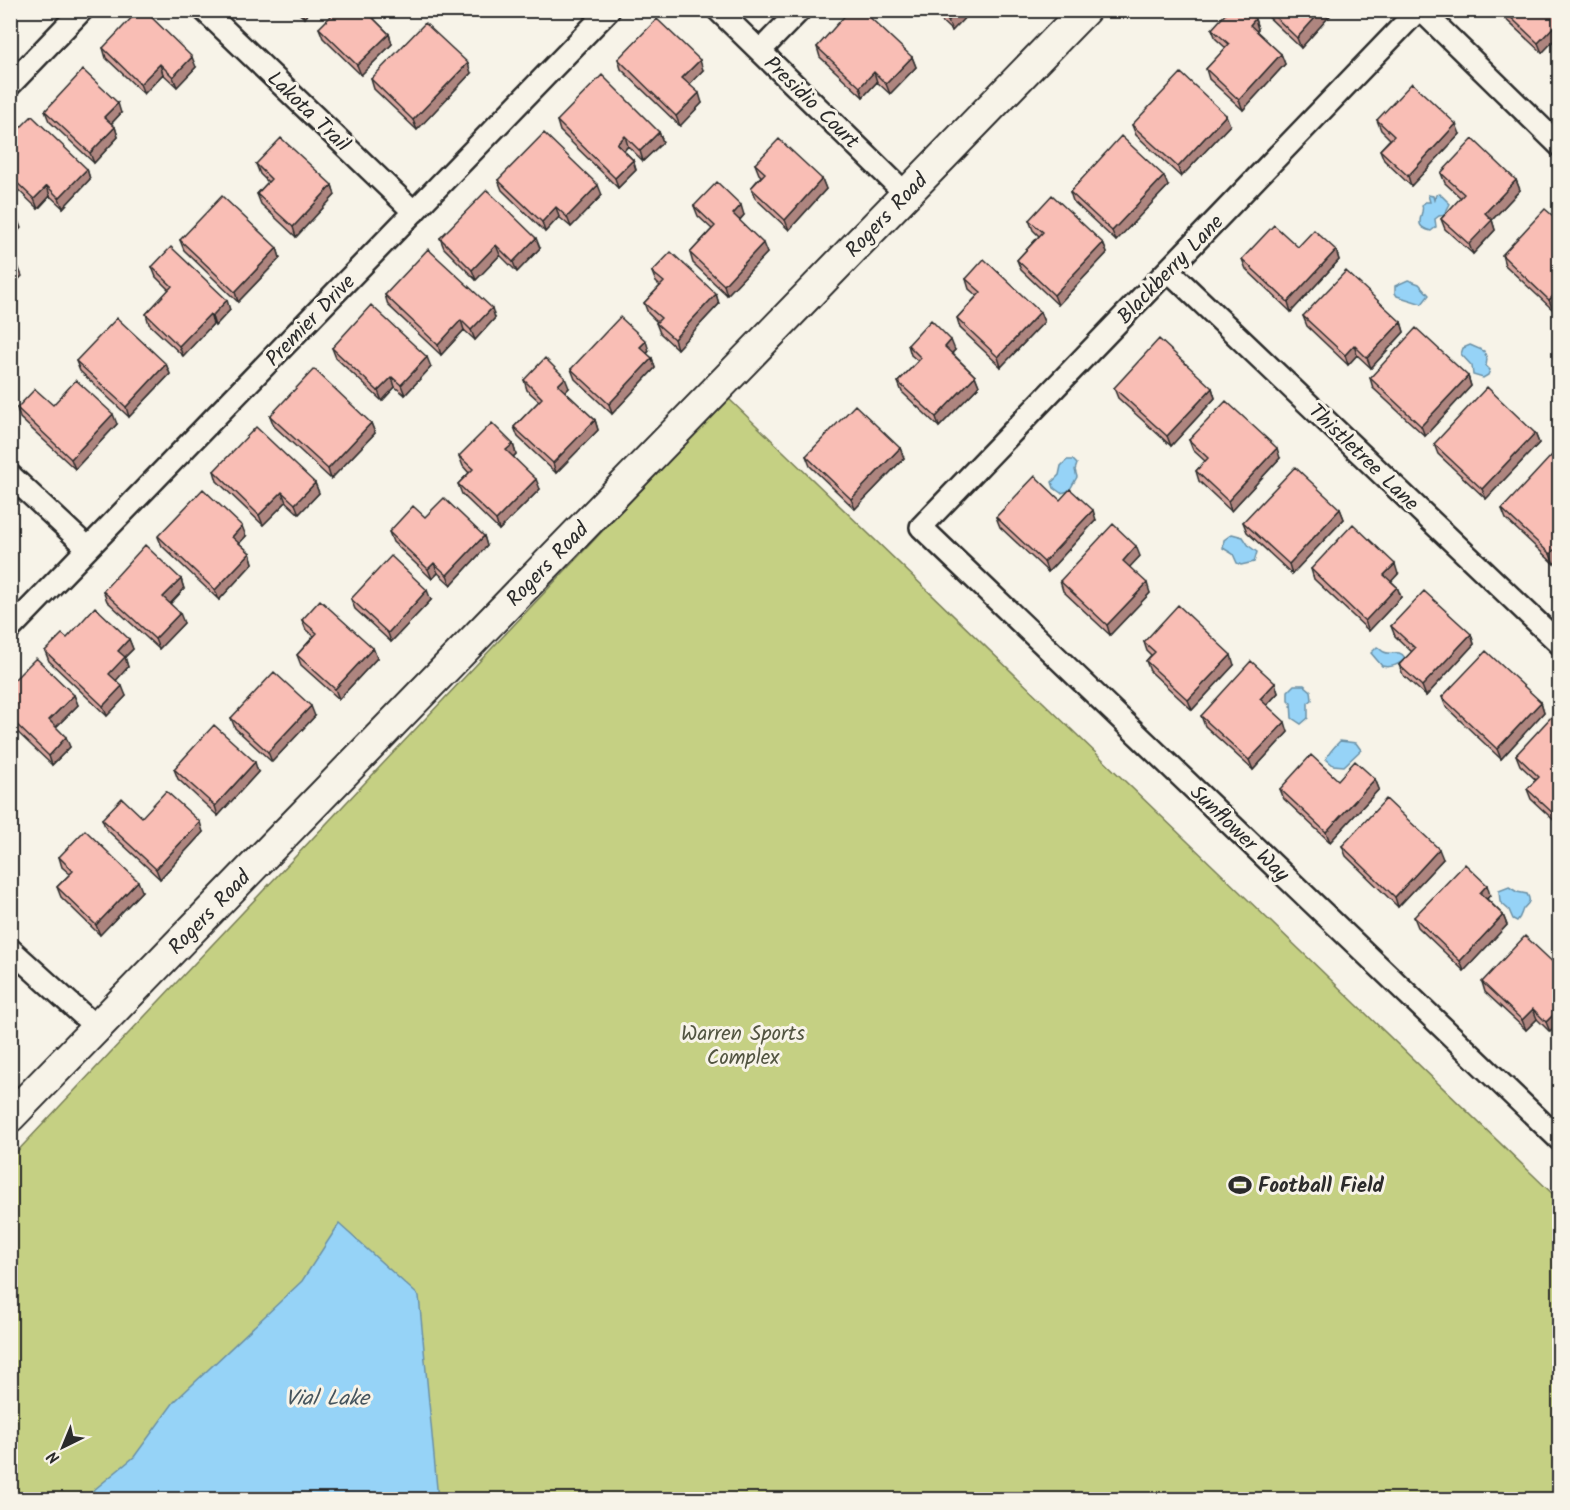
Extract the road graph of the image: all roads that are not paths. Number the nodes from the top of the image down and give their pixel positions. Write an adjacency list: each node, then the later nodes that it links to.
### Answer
1 (82, 10): 9 (street)
2 (204, 10): 12 (street, Lakota Trail)
3 (609, 10): 12 (street, Premier Drive)
4 (718, 10): 8 (street, Presidio Court)
5 (800, 10): 8 (street)
6 (1085, 10): 11 (street, Rogers Road)
7 (1420, 10): 10 (street); 13 (street, Blackberry Lane)
8 (760, 51): 11 (street, Presidio Court)
9 (10, 85)
10 (1560, 146)
11 (906, 194): 20 (street, Rogers Road)
12 (414, 212): 16 (street, Premier Drive)
13 (1168, 270): 15 (street, Blackberry Lane); 18 (street, Thistletree Lane)
14 (10, 475): 16 (street)
15 (921, 527): 22 (street, Sunflower Way)
16 (88, 548): 17 (street, Premier Drive)
17 (10, 629)
18 (1560, 644)
19 (10, 949): 20 (street)
20 (97, 1028): 21 (street, Rogers Road)
21 (10, 1117)
22 (1560, 1140)

